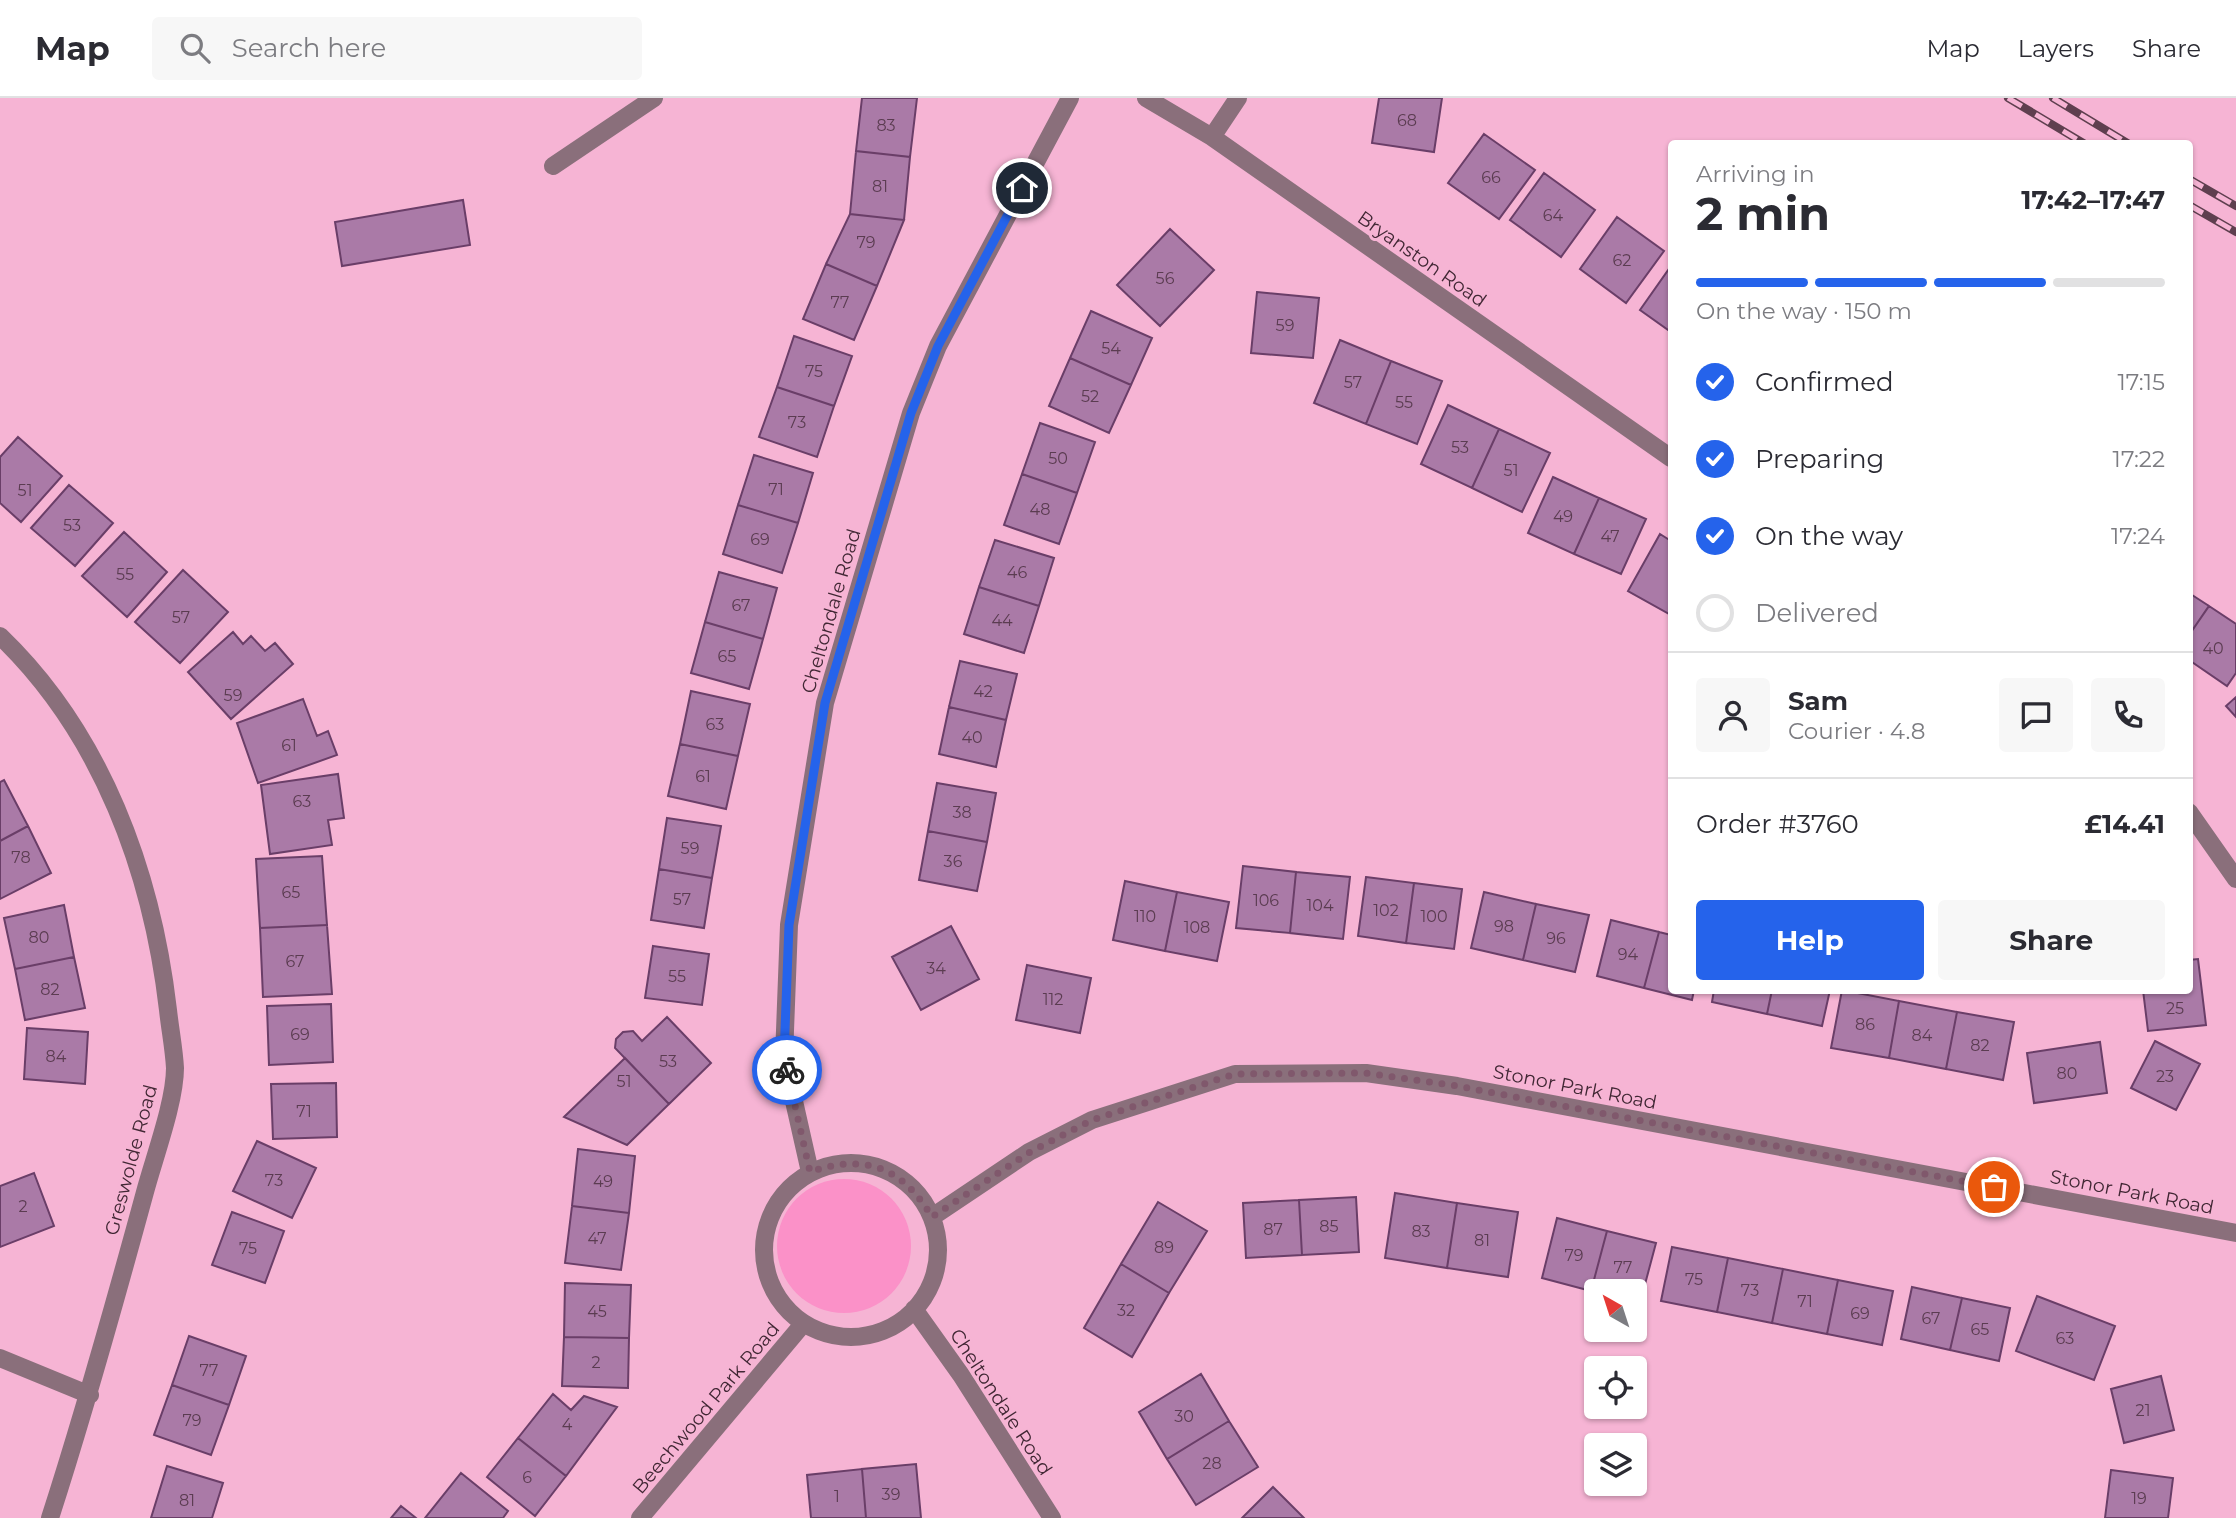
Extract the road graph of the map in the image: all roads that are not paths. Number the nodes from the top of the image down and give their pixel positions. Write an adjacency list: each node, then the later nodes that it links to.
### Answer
1 (654, 98): 6 (street)
2 (1070, 98): 11 (street, Cheltondale Road)
3 (1146, 98): 5 (street, Bryanston Road)
4 (1238, 98): 5 (street)
5 (1212, 137): 7 (street, Bryanston Road)
6 (553, 166)
7 (1668, 456)
8 (0, 636): 17 (street, Greswolde Road)
9 (2193, 818): 10 (street)
10 (2236, 878)
11 (810, 1172): 12 (street); 15 (street)
12 (932, 1217): 13 (street, Stonor Park Road); 14 (street)
13 (2236, 1233)
14 (914, 1309): 15 (street); 20 (street, Cheltondale Road)
15 (803, 1324): 19 (street, Beechwood Park Road)
16 (0, 1358): 17 (street)
17 (90, 1395): 18 (street, Greswolde Road)
18 (50, 1518)
19 (640, 1518)
20 (1052, 1518)

